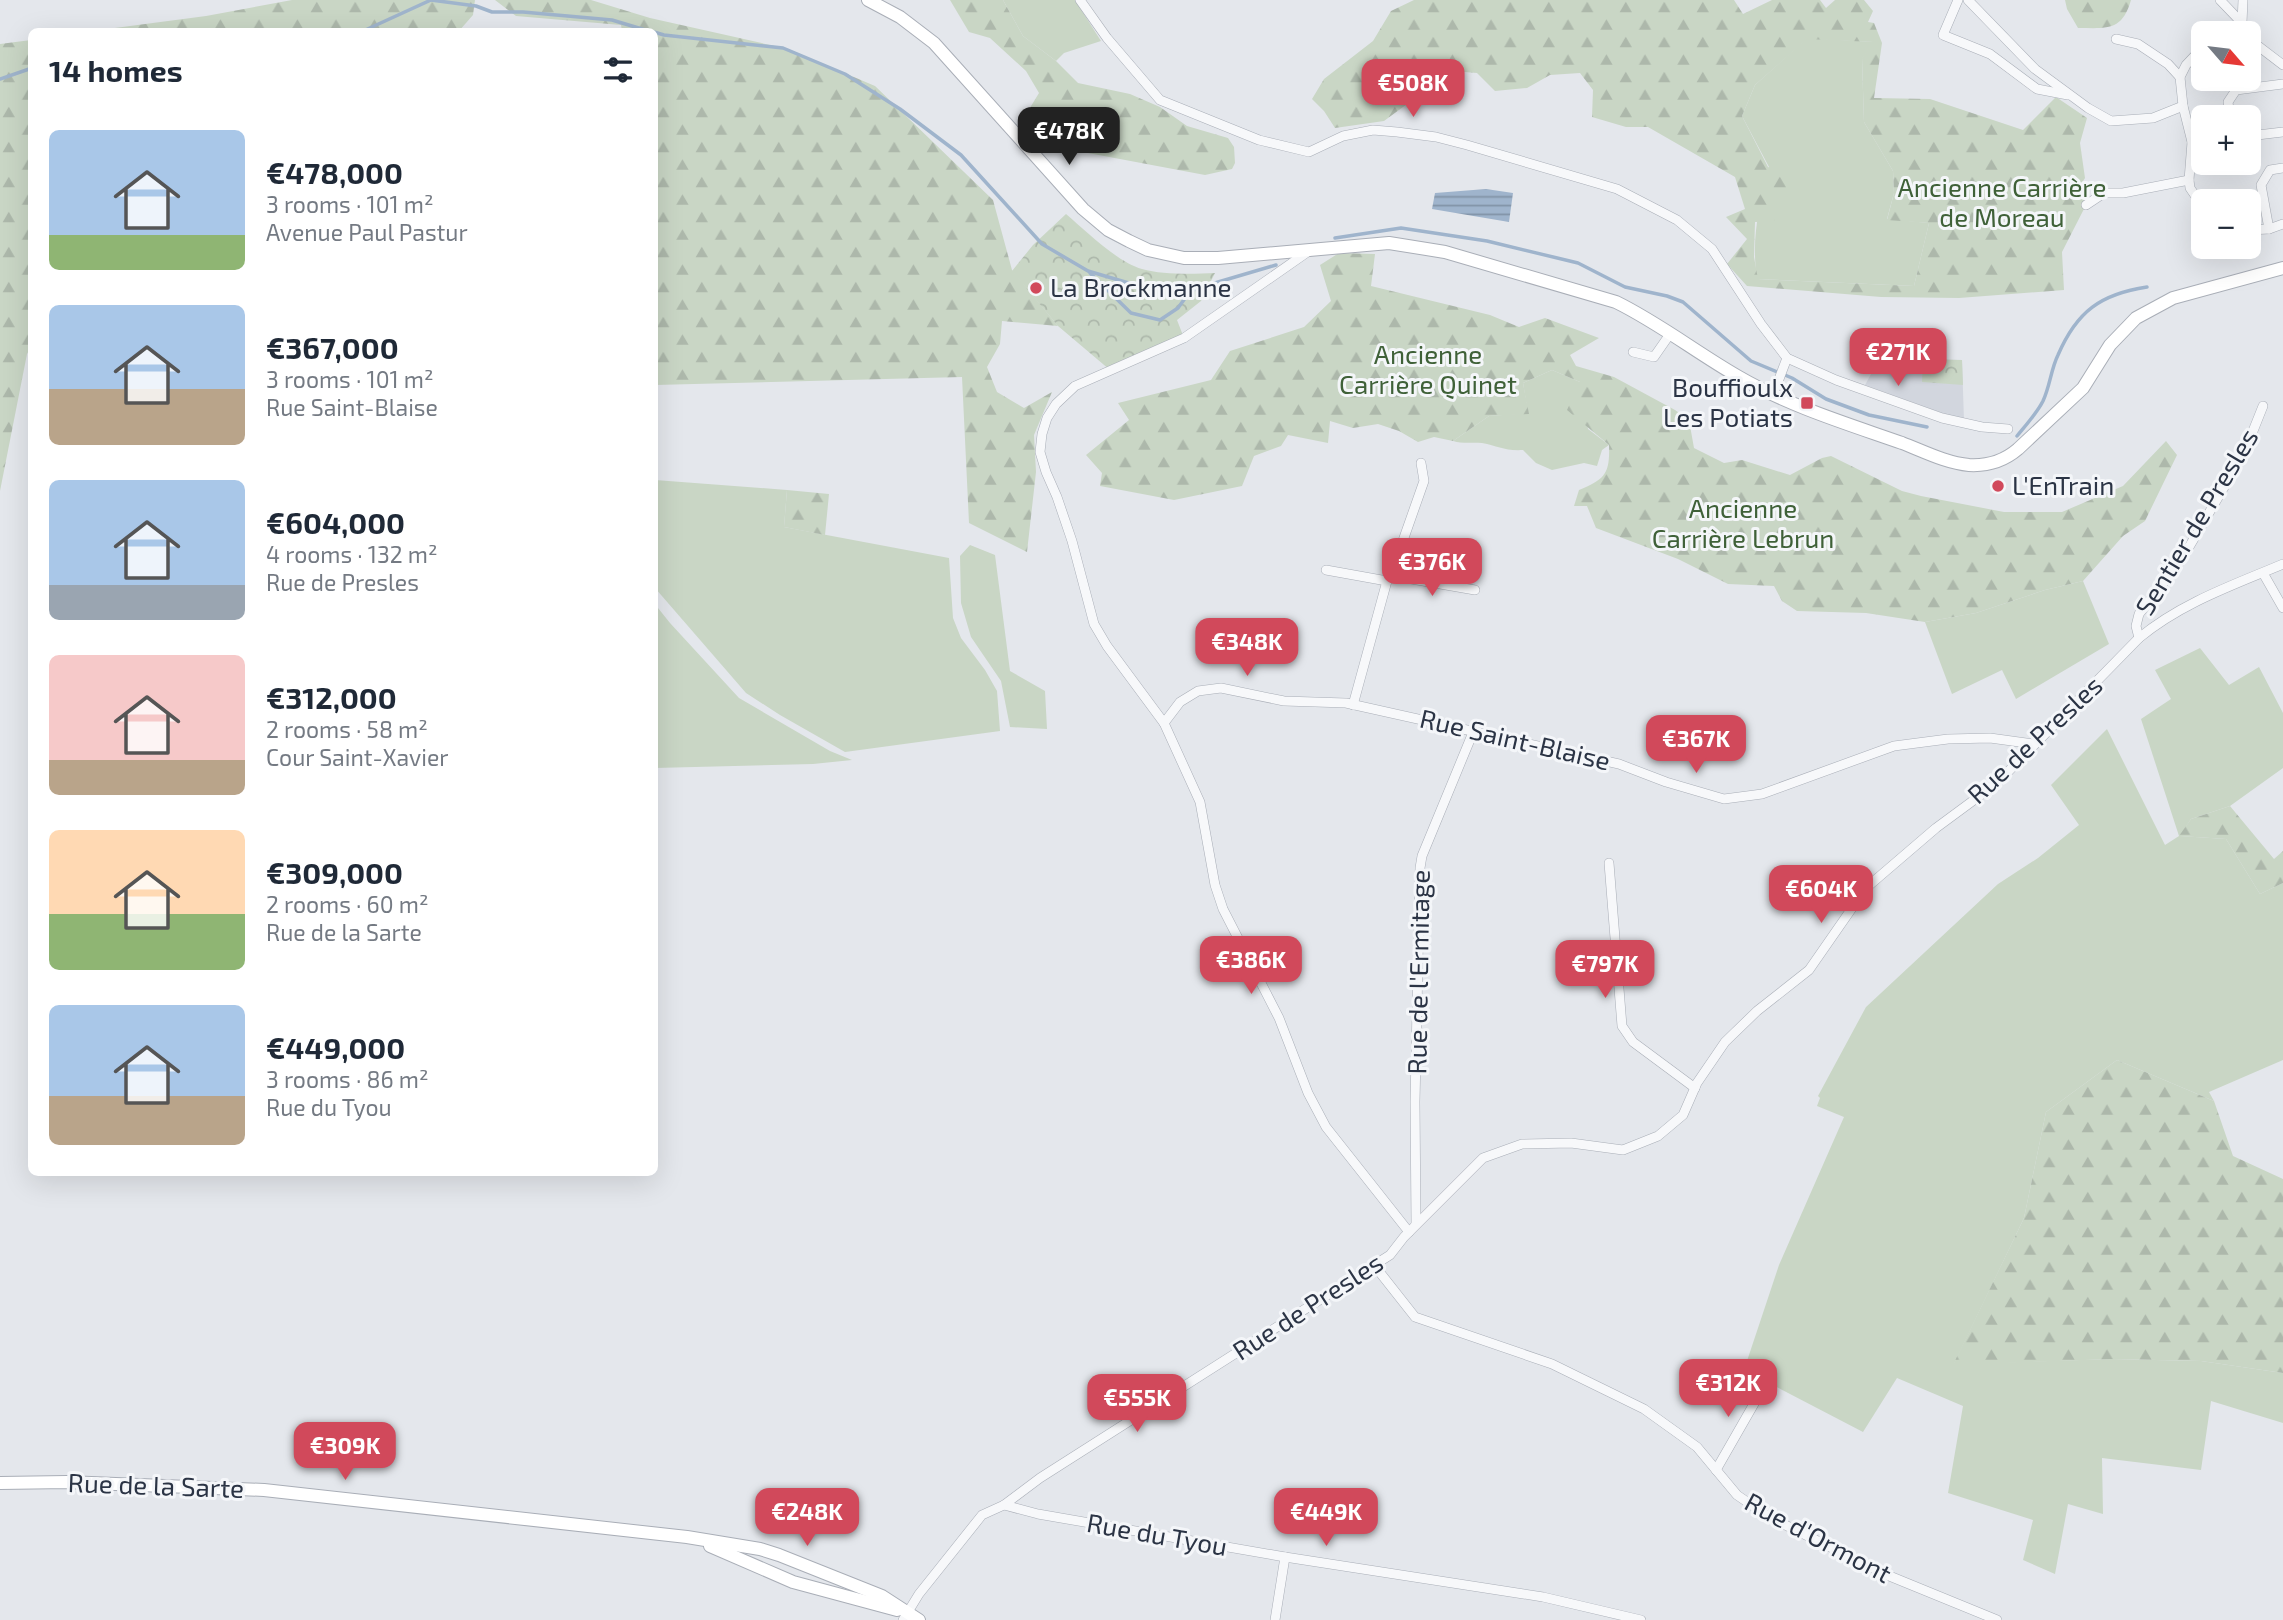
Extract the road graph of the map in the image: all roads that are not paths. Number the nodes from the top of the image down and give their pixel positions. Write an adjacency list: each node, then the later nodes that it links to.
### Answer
1 (868, 0): 29 (main road)
2 (1080, 0): 33 (street)
3 (1958, 0): 15 (street)
4 (1968, 0): 15 (street)
5 (2220, 0): 7 (street)
6 (2243, 0): 8 (street)
7 (2240, 21)
8 (2242, 21)
9 (2116, 39): 13 (street)
10 (2261, 48): 12 (street)
11 (2191, 60): 13 (street)
12 (2283, 65)
13 (2180, 77): 17 (street)
14 (2283, 84): 16 (street)
15 (2070, 95): 17 (street)
16 (2228, 105)
17 (2183, 106): 20 (street)
18 (2283, 132): 19 (street)
19 (2261, 135)
20 (2191, 138)
21 (2191, 155): 23 (street)
22 (2283, 168): 28 (street)
23 (2189, 180): 24 (street); 25 (street)
24 (2191, 189)
25 (2087, 205)
26 (2283, 224): 28 (street)
27 (2261, 229): 28 (street)
28 (2269, 229)
29 (1313, 248): 31 (main road); 46 (street)
30 (2283, 268): 34 (main road)
31 (1671, 334): 32 (street); 34 (main road)
32 (1633, 352)
33 (1785, 362): 34 (street); 36 (street)
34 (1773, 395)
35 (2263, 406): 44 (street, Sentier de Presles)
36 (2008, 429)
37 (1421, 463): 41 (street)
38 (2283, 564): 40 (street, Rue de Presles)
39 (1326, 569): 41 (street)
40 (2263, 573): 43 (street); 44 (street, Rue de Presles)
41 (1391, 579): 42 (street); 45 (street)
42 (1475, 590)
43 (2283, 608)
44 (2139, 638): 48 (street, Rue de Presles)
45 (1353, 705): 46 (street, Rue Saint-Blaise); 47 (street, Rue Saint-Blaise)
46 (1164, 723): 52 (street)
47 (1474, 730): 48 (street, Rue Saint-Blaise); 51 (street, Rue de l'Ermitage)
48 (2034, 744): 50 (street, Rue de Presles)
49 (1609, 863): 50 (street)
50 (1695, 1087): 51 (street, Rue de Presles)
51 (1416, 1224): 52 (street, Rue de Presles)
52 (1409, 1232): 53 (street, Rue de Presles)
53 (1374, 1265): 55 (street, Rue d'Ormont); 57 (street, Rue de Presles)
54 (1721, 1372): 55 (street)
55 (1716, 1470): 67 (street, Rue d'Ormont)
56 (0, 1483): 58 (main road, Rue de la Sarte)
57 (1004, 1504): 60 (street, Rue du Tyou); 64 (street, Rue de Presles)
58 (687, 1537): 59 (main road, Rue de la Sarte); 61 (main road, Rue de la Sarte)
59 (760, 1549): 61 (main road); 62 (main road, Rue de la Sarte)
60 (1285, 1557): 65 (street); 66 (street, Rue du Tyou)
61 (754, 1564): 63 (main road, Rue de la Sarte)
62 (849, 1583): 63 (main road); 64 (main road, Rue de la Sarte)
63 (845, 1597): 64 (main road, Rue de la Sarte)
64 (910, 1618)
65 (1275, 1620)
66 (1641, 1620)
67 (1997, 1620)

